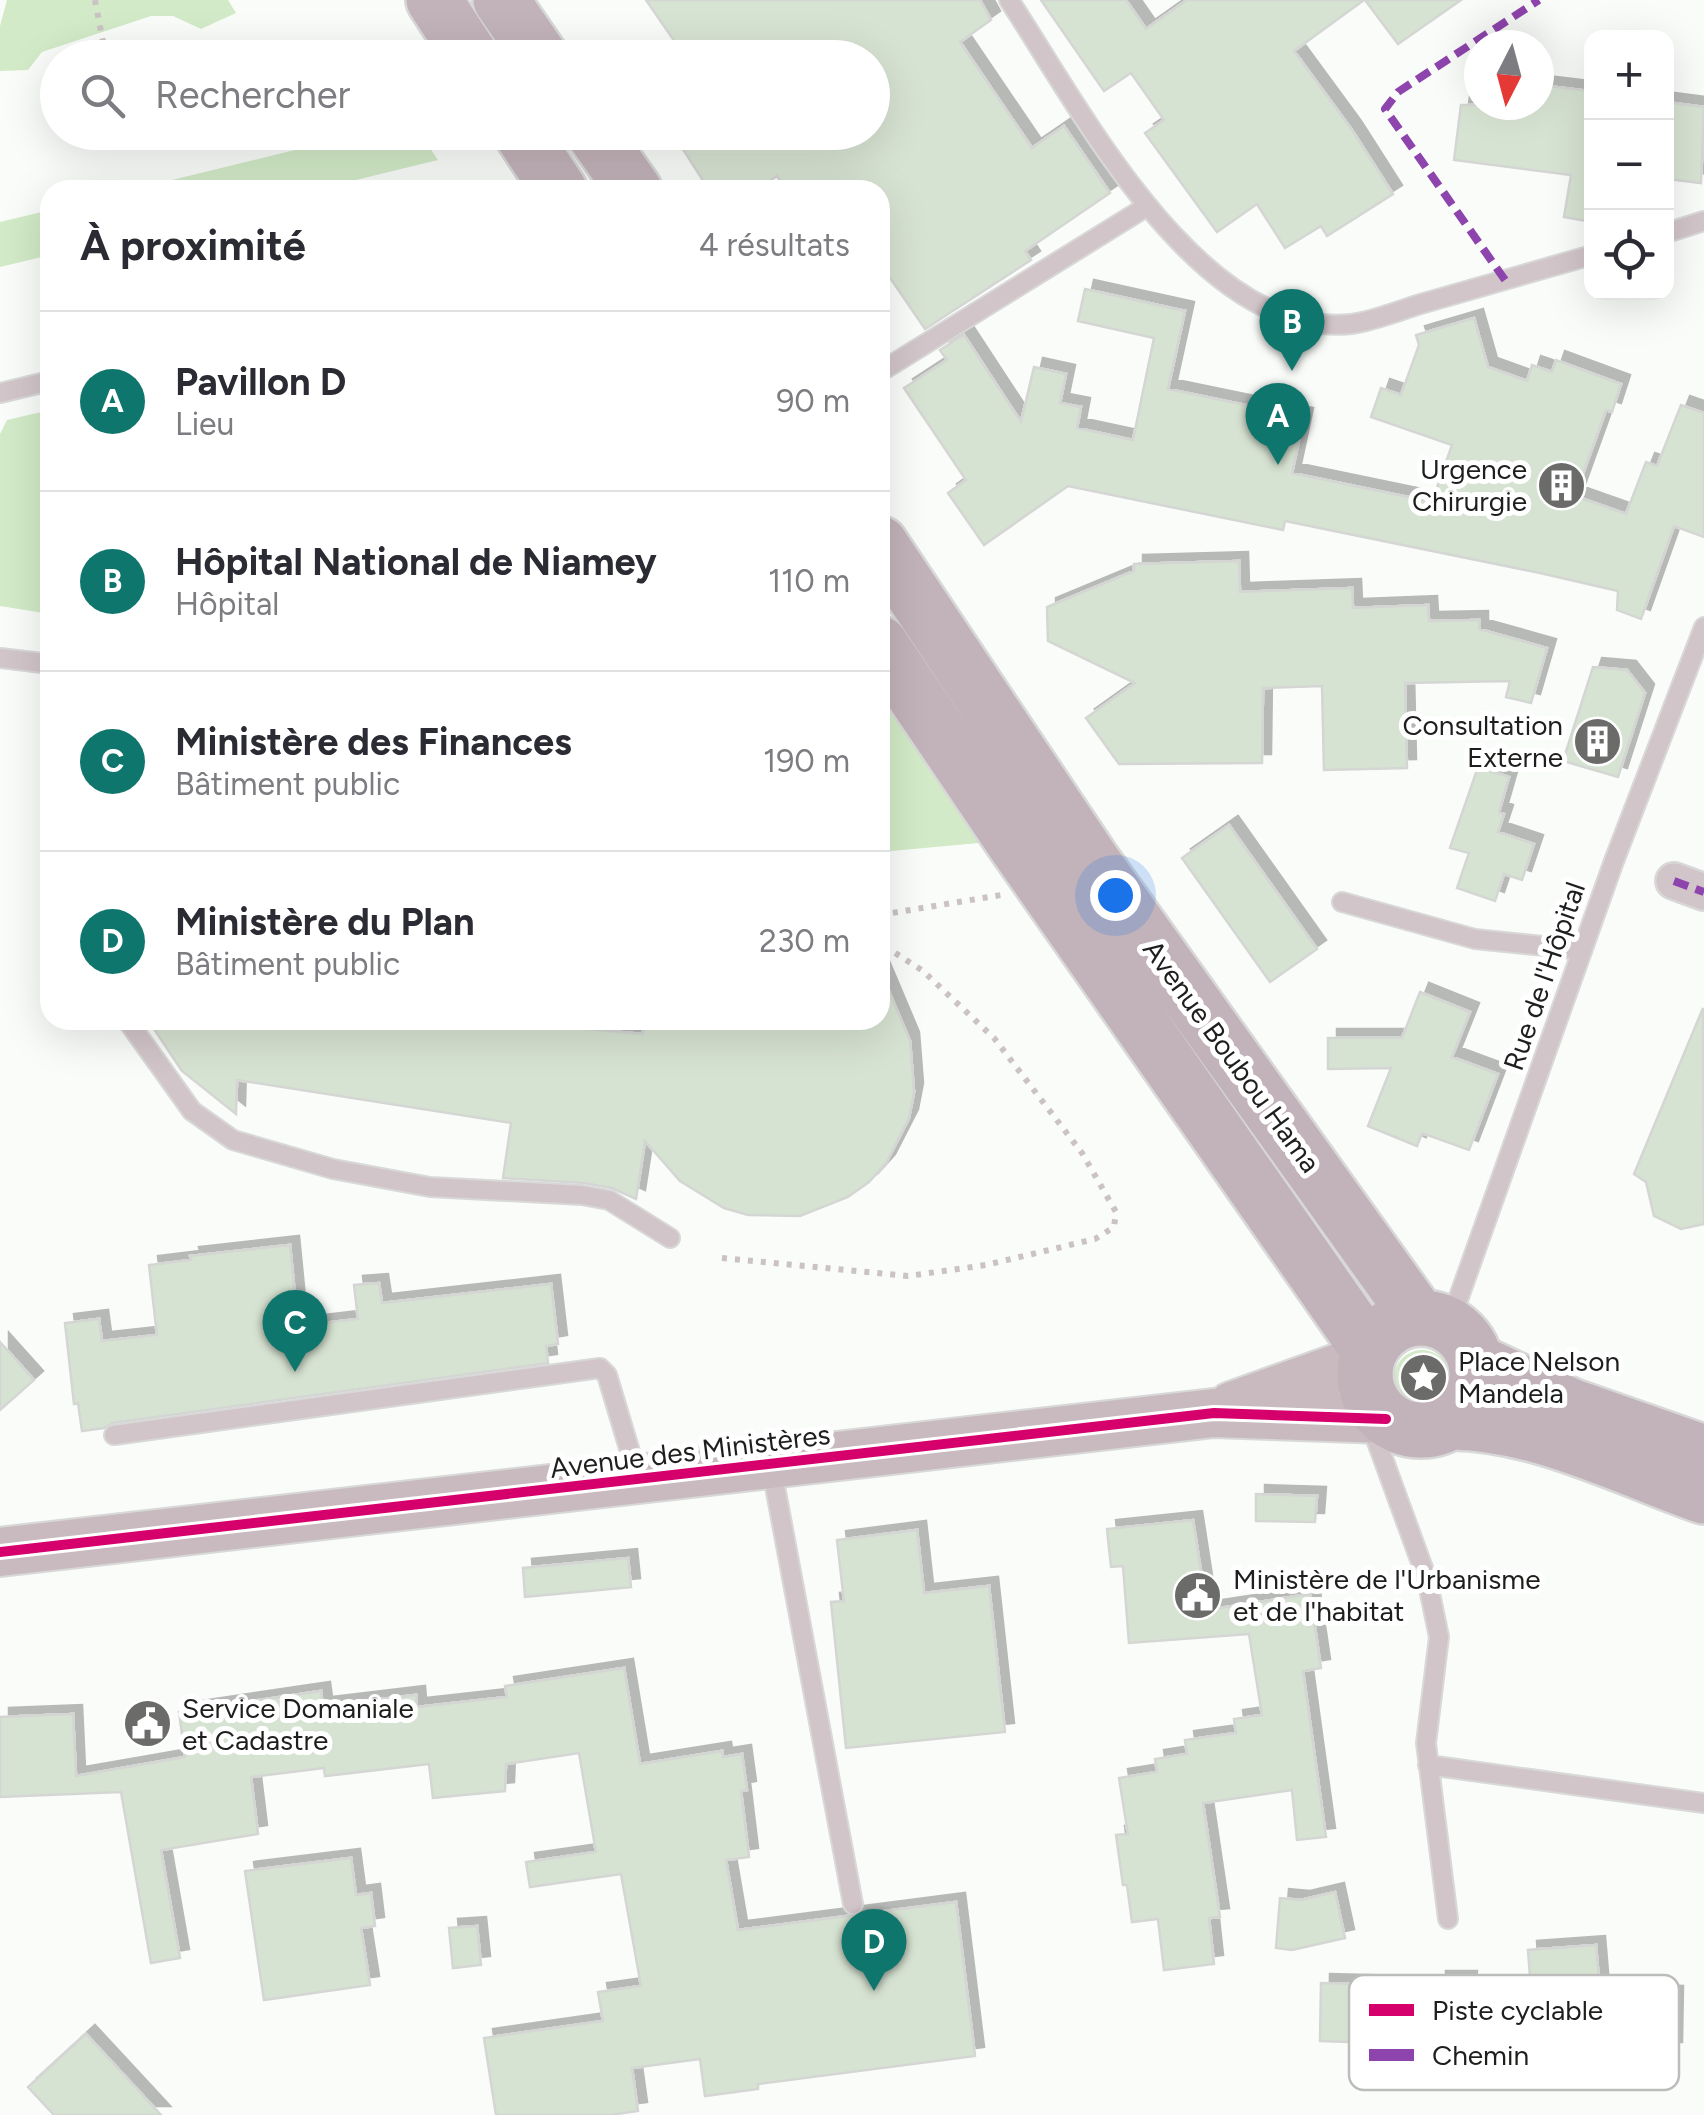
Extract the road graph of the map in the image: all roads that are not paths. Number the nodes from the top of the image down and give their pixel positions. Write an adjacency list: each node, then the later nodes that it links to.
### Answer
1 (434, 0): 4 (main road)
2 (501, 0): 5 (main road)
3 (1010, 0): 10 (lane)
4 (460, 40)
5 (529, 40)
6 (533, 150): 8 (main road)
7 (606, 150): 9 (main road)
8 (552, 180)
9 (627, 180)
10 (1146, 207): 13 (lane); 14 (lane)
11 (1703, 223): 12 (lane)
12 (1674, 231)
13 (1584, 257)
14 (890, 366)
15 (40, 384): 16 (lane)
16 (0, 394)
17 (890, 559): 26 (main road, Avenue Boubou Hama)
18 (1704, 627): 23 (lane, Rue de l'Hôpital)
19 (0, 658): 21 (lane)
20 (890, 659): 27 (main road, Avenue Boubou Hama)
21 (40, 663)
22 (1342, 902): 23 (lane)
23 (1582, 950): 26 (lane, Rue de l'Hôpital)
24 (134, 1030): 25 (lane)
25 (670, 1238)
26 (1448, 1335): 27 (main road); 30 (main road); 32 (main road)
27 (1368, 1354): 28 (street, Avenue des Ministères); 29 (main road)
28 (1214, 1413): 29 (street, Avenue des Ministères); 33 (street, Avenue des Ministères)
29 (1377, 1419): 30 (main road); 37 (lane)
30 (1452, 1422): 35 (main road)
31 (114, 1435): 34 (lane)
32 (1704, 1453)
33 (770, 1464): 34 (street, Avenue des Ministères); 39 (lane)
34 (638, 1480): 36 (street, Avenue des Ministères)
35 (1704, 1496)
36 (0, 1552)
37 (1428, 1766): 38 (lane); 40 (lane)
38 (1704, 1802)
39 (852, 1904)
40 (1448, 1919)

